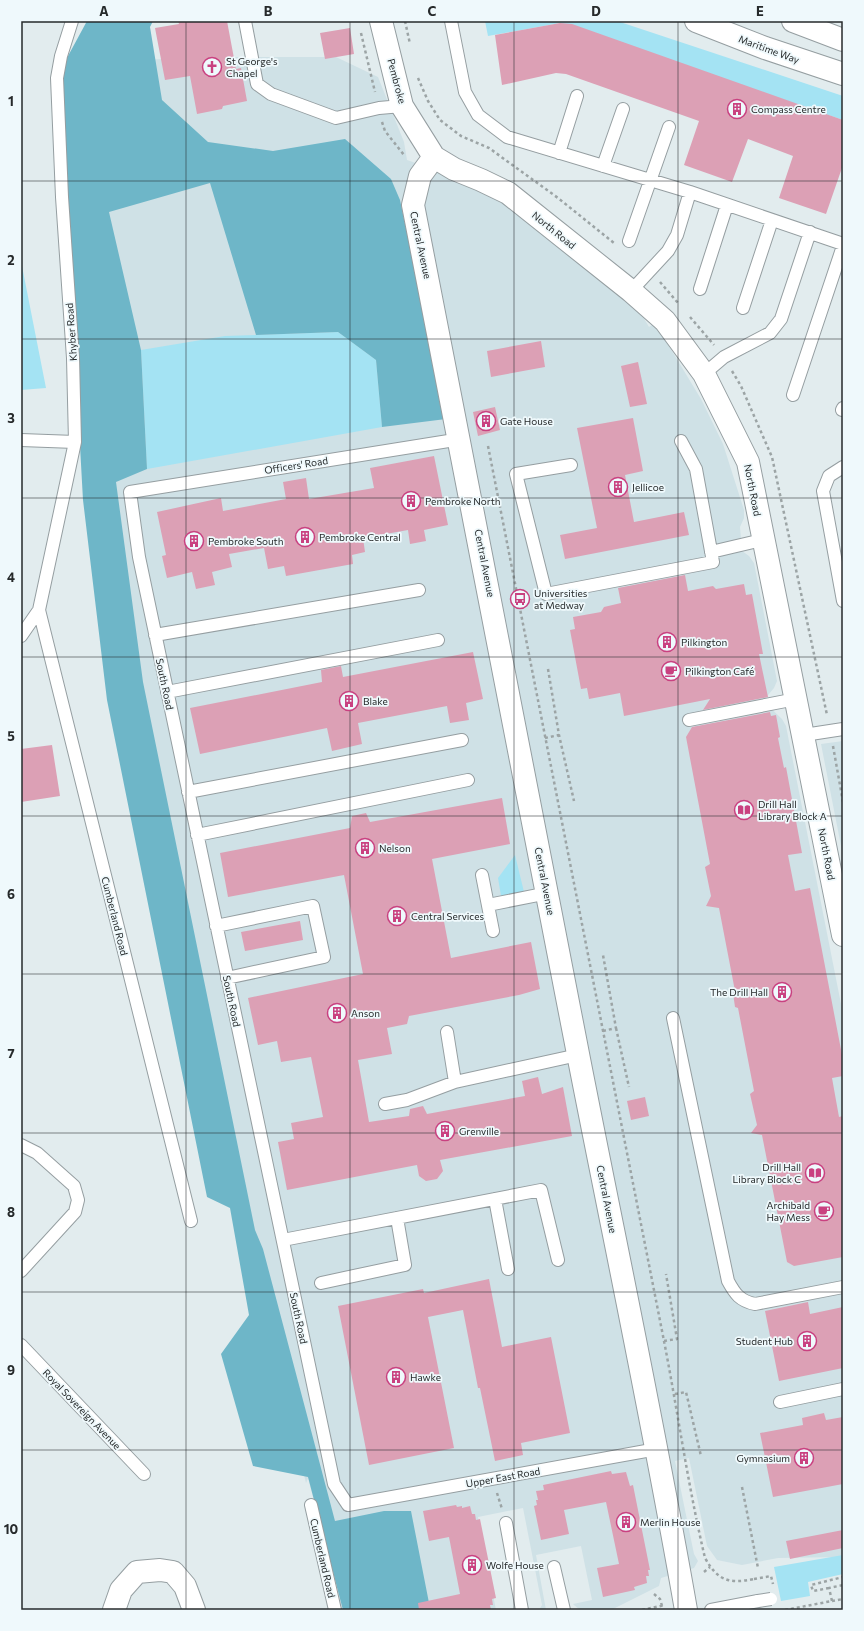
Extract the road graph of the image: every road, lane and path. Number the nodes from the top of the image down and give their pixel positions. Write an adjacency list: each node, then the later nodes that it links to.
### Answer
1 (72, 21): 38 (lane, Khyber Road)
2 (245, 21): 13 (lane)
3 (381, 21): 13 (street, Pembroke)
4 (405, 21): 9 (path)
5 (451, 21): 16 (lane)
6 (696, 21): 11 (street, Maritime Way)
7 (793, 21): 8 (street)
8 (843, 40)
9 (412, 51)
10 (416, 74): 24 (path)
11 (843, 74)
12 (577, 96): 16 (lane)
13 (402, 106): 17 (street, Pembroke)
14 (623, 109): 18 (lane)
15 (669, 127): 19 (lane)
16 (559, 153): 18 (lane)
17 (434, 157): 28 (street, North Road); 35 (street, Central Avenue)
18 (603, 166): 19 (lane)
19 (650, 180): 20 (lane); 24 (lane)
20 (690, 192): 21 (lane); 26 (lane)
21 (727, 205): 22 (lane); 27 (lane)
22 (772, 220): 23 (lane); 30 (lane)
23 (810, 232): 25 (lane); 32 (lane)
24 (624, 244)
25 (843, 245): 34 (lane)
26 (650, 272): 28 (lane); 29 (path)
27 (700, 289)
28 (631, 291): 33 (street, North Road)
29 (678, 303)
30 (743, 308)
31 (688, 315): 32 (path)
32 (724, 357): 33 (lane); 56 (path)
33 (704, 374): 43 (street, North Road)
34 (793, 395)
35 (461, 438): 42 (lane, Officers' Road); 67 (street, Central Avenue)
36 (21, 440): 38 (lane)
37 (681, 441): 44 (lane)
38 (75, 442): 47 (lane, Khyber Road)
39 (488, 446): 59 (path)
40 (572, 465): 44 (lane)
41 (843, 467): 46 (lane)
42 (130, 492): 48 (lane, South Road)
43 (762, 540): 44 (lane); 53 (street, North Road)
44 (711, 552)
45 (420, 590): 48 (lane)
46 (843, 601)
47 (39, 610): 49 (lane, Khyber Road); 85 (lane, Cumberland Road)
48 (155, 635): 52 (lane, South Road)
49 (21, 636)
50 (438, 640): 52 (lane)
51 (548, 669): 57 (path)
52 (167, 692): 62 (lane, South Road)
53 (796, 699): 54 (lane); 58 (street, North Road)
54 (689, 720)
55 (843, 729): 56 (lane)
56 (831, 731): 58 (lane); 64 (path)
57 (559, 735): 59 (path); 63 (path)
58 (804, 735): 71 (street, North Road)
59 (545, 738): 76 (path)
60 (462, 740): 62 (lane)
61 (468, 780): 65 (lane)
62 (188, 792): 65 (lane, South Road)
63 (574, 801)
64 (843, 802)
65 (197, 835): 69 (lane, South Road)
66 (482, 875): 68 (lane)
67 (548, 893): 68 (lane); 78 (street, Central Avenue)
68 (488, 905): 70 (lane)
69 (216, 926): 73 (lane, South Road); 73 (lane)
70 (493, 931)
71 (843, 935)
72 (603, 955): 75 (path)
73 (227, 978): 86 (lane, South Road)
74 (673, 1018): 92 (lane)
75 (616, 1028): 76 (path); 80 (path)
76 (603, 1031): 93 (path)
77 (447, 1032): 79 (lane)
78 (578, 1055): 79 (lane); 98 (street, Central Avenue)
79 (455, 1082): 81 (lane)
80 (629, 1087)
81 (385, 1104)
82 (21, 1145): 89 (lane)
83 (495, 1199): 84 (lane); 87 (lane); 88 (lane)
84 (396, 1218): 86 (lane); 91 (lane)
85 (191, 1222)
86 (283, 1240): 104 (lane, South Road)
87 (558, 1260)
88 (508, 1269)
89 (21, 1271)
90 (666, 1274): 93 (path)
91 (321, 1283)
92 (843, 1287)
93 (664, 1341): 96 (path)
94 (21, 1345): 100 (lane, Royal Sovereign Avenue)
95 (843, 1389): 97 (lane)
96 (675, 1394): 99 (path); 107 (path)
97 (780, 1402)
98 (657, 1449): 101 (lane, Upper East Road); 124 (street, Central Avenue)
99 (701, 1456)
100 (144, 1474)
101 (492, 1478): 104 (lane, Upper East Road); 105 (path)
102 (742, 1487): 108 (path)
103 (311, 1505): 121 (lane, Cumberland Road)
104 (348, 1505)
105 (506, 1523): 122 (lane)
106 (554, 1567): 123 (lane)
107 (710, 1567): 109 (path); 111 (path)
108 (758, 1568)
109 (704, 1572)
110 (843, 1577): 113 (path)
111 (754, 1579)
112 (843, 1585): 113 (path)
113 (829, 1588): 117 (path)
114 (654, 1594): 118 (path)
115 (771, 1599): 125 (lane, bridge)
116 (843, 1599): 117 (path)
117 (832, 1601): 126 (path)
118 (662, 1606)
119 (114, 1610): 120 (street)
120 (194, 1610)
121 (335, 1610)
122 (522, 1610)
123 (564, 1610)
124 (686, 1610)
125 (711, 1610)
126 (785, 1610)

